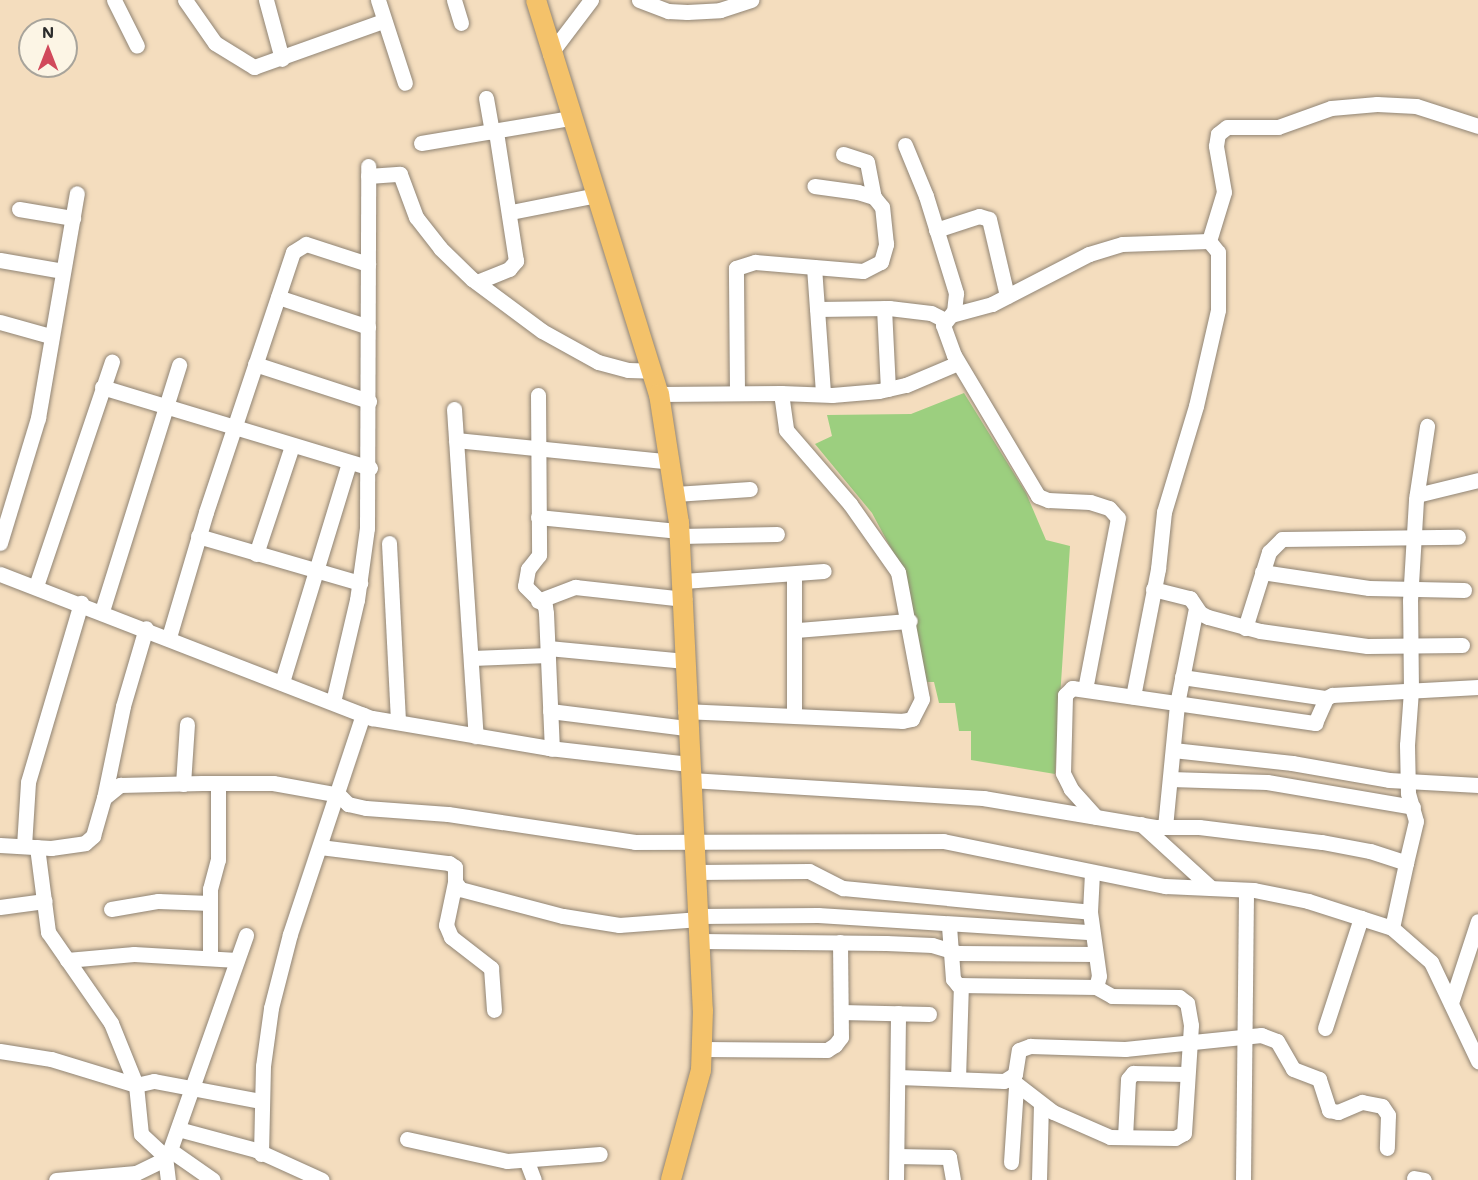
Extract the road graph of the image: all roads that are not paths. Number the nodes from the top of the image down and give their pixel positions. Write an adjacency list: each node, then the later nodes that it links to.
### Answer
1 (114, 0): 13 (street)
2 (185, 0): 15 (street)
3 (266, 0): 15 (street)
4 (378, 0): 11 (street)
5 (454, 0): 12 (street)
6 (536, 0): 14 (main road)
7 (591, 0): 14 (street)
8 (639, 0): 10 (street)
9 (751, 0): 10 (street)
10 (727, 4)
11 (383, 21): 15 (street); 16 (street)
12 (461, 23)
13 (137, 46)
14 (550, 54): 18 (main road)
15 (282, 59)
16 (405, 83)
17 (486, 98): 20 (street)
18 (571, 118): 20 (street); 26 (main road)
19 (1478, 126): 32 (street)
20 (494, 132): 21 (street); 29 (street)
21 (421, 143)
22 (905, 145): 31 (street)
23 (843, 154): 27 (street)
24 (814, 186): 27 (street)
25 (77, 194): 30 (street)
26 (597, 195): 29 (street); 50 (main road)
27 (874, 197): 35 (street)
28 (19, 209): 30 (street)
29 (511, 212): 37 (street)
30 (73, 218): 36 (street)
31 (936, 230): 38 (street); 42 (street)
32 (1209, 241): 38 (street); 89 (street)
33 (0, 260): 36 (street)
34 (368, 264): 37 (street); 39 (street); 44 (street)
35 (814, 267): 41 (street); 53 (street)
36 (63, 271): 45 (street)
37 (477, 282): 50 (street)
38 (1007, 296): 42 (street)
39 (278, 297): 44 (street); 48 (street)
40 (884, 308): 41 (street); 42 (street); 52 (street)
41 (817, 309): 56 (street)
42 (948, 318): 47 (street)
43 (0, 322): 45 (street)
44 (368, 327): 58 (street)
45 (50, 336): 79 (street)
46 (112, 362): 51 (street)
47 (958, 363): 52 (street); 110 (street)
48 (255, 364): 58 (street); 62 (street)
49 (179, 365): 59 (street)
50 (652, 371): 55 (main road)
51 (102, 387): 59 (street); 88 (street)
52 (888, 389): 56 (street)
53 (737, 392): 54 (street); 55 (street)
54 (781, 393): 56 (street); 97 (street)
55 (659, 394): 66 (main road)
56 (823, 394)
57 (538, 395): 65 (street)
58 (369, 401): 68 (street)
59 (165, 409): 62 (street); 96 (street)
60 (454, 409): 63 (street)
61 (1426, 426): 72 (street)
62 (233, 429): 64 (street); 76 (street)
63 (456, 440): 65 (street); 105 (street)
64 (292, 446): 67 (street); 81 (street)
65 (537, 446): 66 (street); 73 (street)
66 (671, 462): 71 (main road)
67 (350, 463): 68 (street); 83 (street)
68 (370, 468): 87 (street)
69 (1478, 480): 72 (street)
70 (750, 489): 71 (street)
71 (675, 494): 74 (main road)
72 (1417, 495): 77 (street)
73 (538, 518): 74 (street); 93 (street)
74 (680, 533): 75 (street); 91 (main road)
75 (777, 534)
76 (198, 536): 81 (street); 101 (street)
77 (1415, 537): 78 (street); 84 (street); 90 (street)
78 (1458, 537)
79 (0, 543)
80 (389, 543): 120 (street)
81 (256, 554): 83 (street)
82 (824, 571): 85 (street)
83 (314, 572): 87 (street); 108 (street)
84 (1262, 572): 90 (street); 99 (street)
85 (794, 575): 91 (street); 100 (street)
86 (2, 577): 88 (street)
87 (360, 583): 114 (street)
88 (36, 586): 94 (street)
89 (1153, 589): 95 (street); 112 (street)
90 (1411, 589): 92 (street); 103 (street)
91 (683, 590): 93 (street); 106 (main road)
92 (1464, 590)
93 (538, 601): 104 (street)
94 (81, 603): 96 (street); 139 (street)
95 (1196, 608): 99 (street); 107 (street)
96 (102, 611): 98 (street)
97 (910, 621): 100 (street); 118 (street)
98 (146, 628): 101 (street); 132 (street)
99 (1245, 628): 103 (street)
100 (796, 630): 118 (street)
101 (169, 637): 108 (street)
102 (1462, 645): 103 (street)
103 (1409, 646): 111 (street)
104 (548, 651): 105 (street); 106 (street); 116 (street)
105 (471, 658): 122 (street)
106 (685, 661): 119 (main road)
107 (1182, 677): 113 (street); 115 (street)
108 (282, 682): 114 (street)
109 (1478, 687): 111 (street)
110 (1085, 689): 112 (street); 134 (street)
111 (1411, 691): 113 (street); 127 (street)
112 (1132, 697): 115 (street)
113 (1326, 698): 115 (street)
114 (333, 702): 117 (street)
115 (1177, 704): 124 (street)
116 (550, 711): 119 (street); 123 (street)
117 (363, 714): 120 (street); 131 (street)
118 (794, 715): 119 (street)
119 (686, 719): 125 (main road)
120 (398, 722): 122 (street)
121 (187, 724): 129 (street)
122 (476, 736): 123 (street)
123 (552, 748): 125 (street)
124 (1173, 750): 126 (street); 127 (street)
125 (690, 772): 134 (street); 137 (main road)
126 (1170, 779): 133 (street); 136 (street)
127 (1408, 782): 130 (street); 133 (street)
128 (218, 783): 129 (street); 131 (street); 148 (street)
129 (183, 784): 132 (street)
130 (1478, 785)
131 (339, 795): 137 (street); 140 (street)
132 (104, 798): 139 (street)
133 (1413, 807): 141 (street)
134 (1096, 817): 135 (street)
135 (1141, 824): 136 (street); 145 (street)
136 (1166, 827): 141 (street)
137 (694, 840): 142 (main road); 143 (street)
138 (0, 845): 139 (street)
139 (31, 847): 147 (street)
140 (320, 847): 144 (street); 185 (street)
141 (1406, 863): 156 (street)
142 (697, 872): 151 (street); 152 (main road)
143 (1092, 872): 145 (street); 151 (street)
144 (455, 882): 152 (street); 169 (street)
145 (1211, 888): 146 (street)
146 (1246, 890): 153 (street); 174 (street)
147 (45, 901): 149 (street); 164 (street)
148 (210, 903): 150 (street); 163 (street)
149 (0, 907)
150 (111, 909)
151 (1090, 912): 157 (street)
152 (700, 917): 155 (street); 159 (main road)
153 (1361, 918): 156 (street); 173 (street)
154 (1478, 921): 168 (street)
155 (949, 926): 157 (street); 161 (street)
156 (1392, 928): 168 (street)
157 (1091, 932): 162 (street)
158 (246, 935): 165 (street)
159 (701, 941): 160 (street); 176 (main road)
160 (840, 942): 161 (street); 170 (street)
161 (951, 951): 162 (street); 166 (street)
162 (1095, 954): 167 (street)
163 (210, 956): 164 (street); 165 (street)
164 (67, 960): 183 (street)
165 (237, 960): 184 (street)
166 (961, 985): 167 (street); 181 (street)
167 (1096, 987): 175 (street)
168 (1451, 1002): 178 (street)
169 (494, 1010)
170 (841, 1012): 171 (street); 176 (street)
171 (898, 1013): 172 (street); 180 (street)
172 (929, 1014)
173 (1325, 1028)
174 (1245, 1035): 175 (street); 190 (street); 206 (street)
175 (1190, 1042): 179 (street); 182 (street)
176 (702, 1049): 202 (main road)
177 (0, 1051): 183 (street)
178 (1478, 1061)
179 (1187, 1074): 188 (street); 188 (street)
180 (898, 1077): 181 (street); 194 (street)
181 (958, 1079): 182 (street)
182 (1013, 1082): 186 (street); 196 (street)
183 (136, 1085): 184 (street); 191 (street)
184 (191, 1088): 185 (street); 187 (street)
185 (261, 1101): 192 (street)
186 (1041, 1104): 188 (street); 205 (street)
187 (177, 1129): 191 (street); 192 (street)
188 (1125, 1137)
189 (407, 1139): 195 (street)
190 (1387, 1148)
191 (168, 1153): 197 (street); 198 (street); 199 (street)
192 (261, 1154): 200 (street)
193 (600, 1154): 195 (street)
194 (897, 1156): 203 (street); 204 (street)
195 (527, 1162): 201 (street)
196 (1011, 1162)
197 (56, 1180)
198 (168, 1180)
199 (213, 1180)
200 (322, 1180)
201 (534, 1180)
202 (671, 1180)
203 (896, 1180)
204 (952, 1180)
205 (1039, 1180)
206 (1243, 1180)

